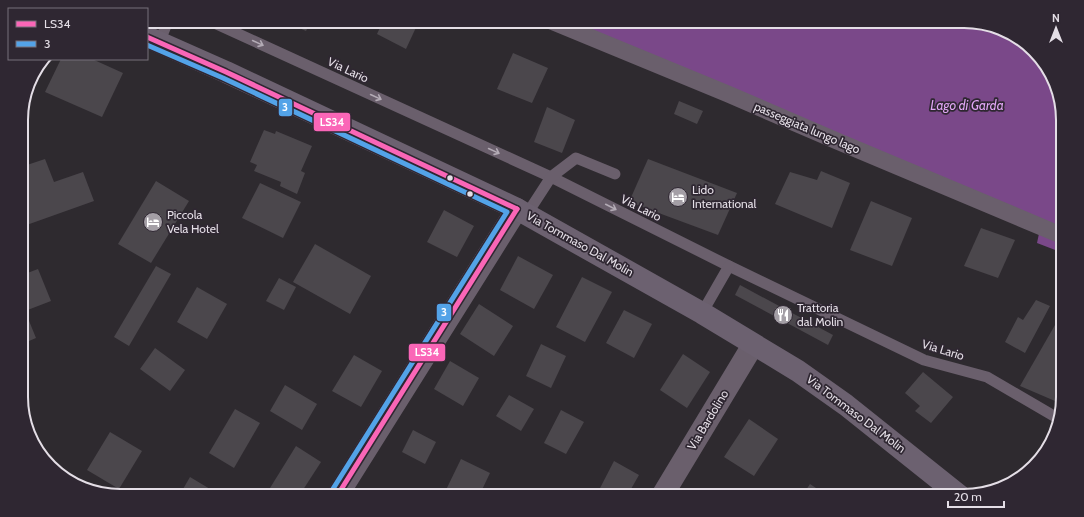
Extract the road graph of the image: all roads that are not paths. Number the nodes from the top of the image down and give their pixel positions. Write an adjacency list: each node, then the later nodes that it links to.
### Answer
1 (162, 28): 4 (lane)
2 (225, 28): 6 (lane, Via Lario, one-way to 6)
3 (568, 28): 8 (street, passeggiata lungo lago)
4 (153, 40): 7 (main road, Via Tommaso Dal Molin)
5 (615, 174): 6 (lane)
6 (551, 177): 7 (lane); 9 (lane, Via Lario, one-way to 9)
7 (522, 212): 10 (main road, Via Tommaso Dal Molin); 13 (street)
8 (1056, 233)
9 (729, 266): 10 (lane); 12 (lane, Via Lario)
10 (702, 313): 11 (main road, Via Tommaso Dal Molin)
11 (754, 345): 14 (street, Via Bardolino); 15 (main road, Via Tommaso Dal Molin)
12 (1054, 416)
13 (342, 489)
14 (666, 489)
15 (950, 489)

